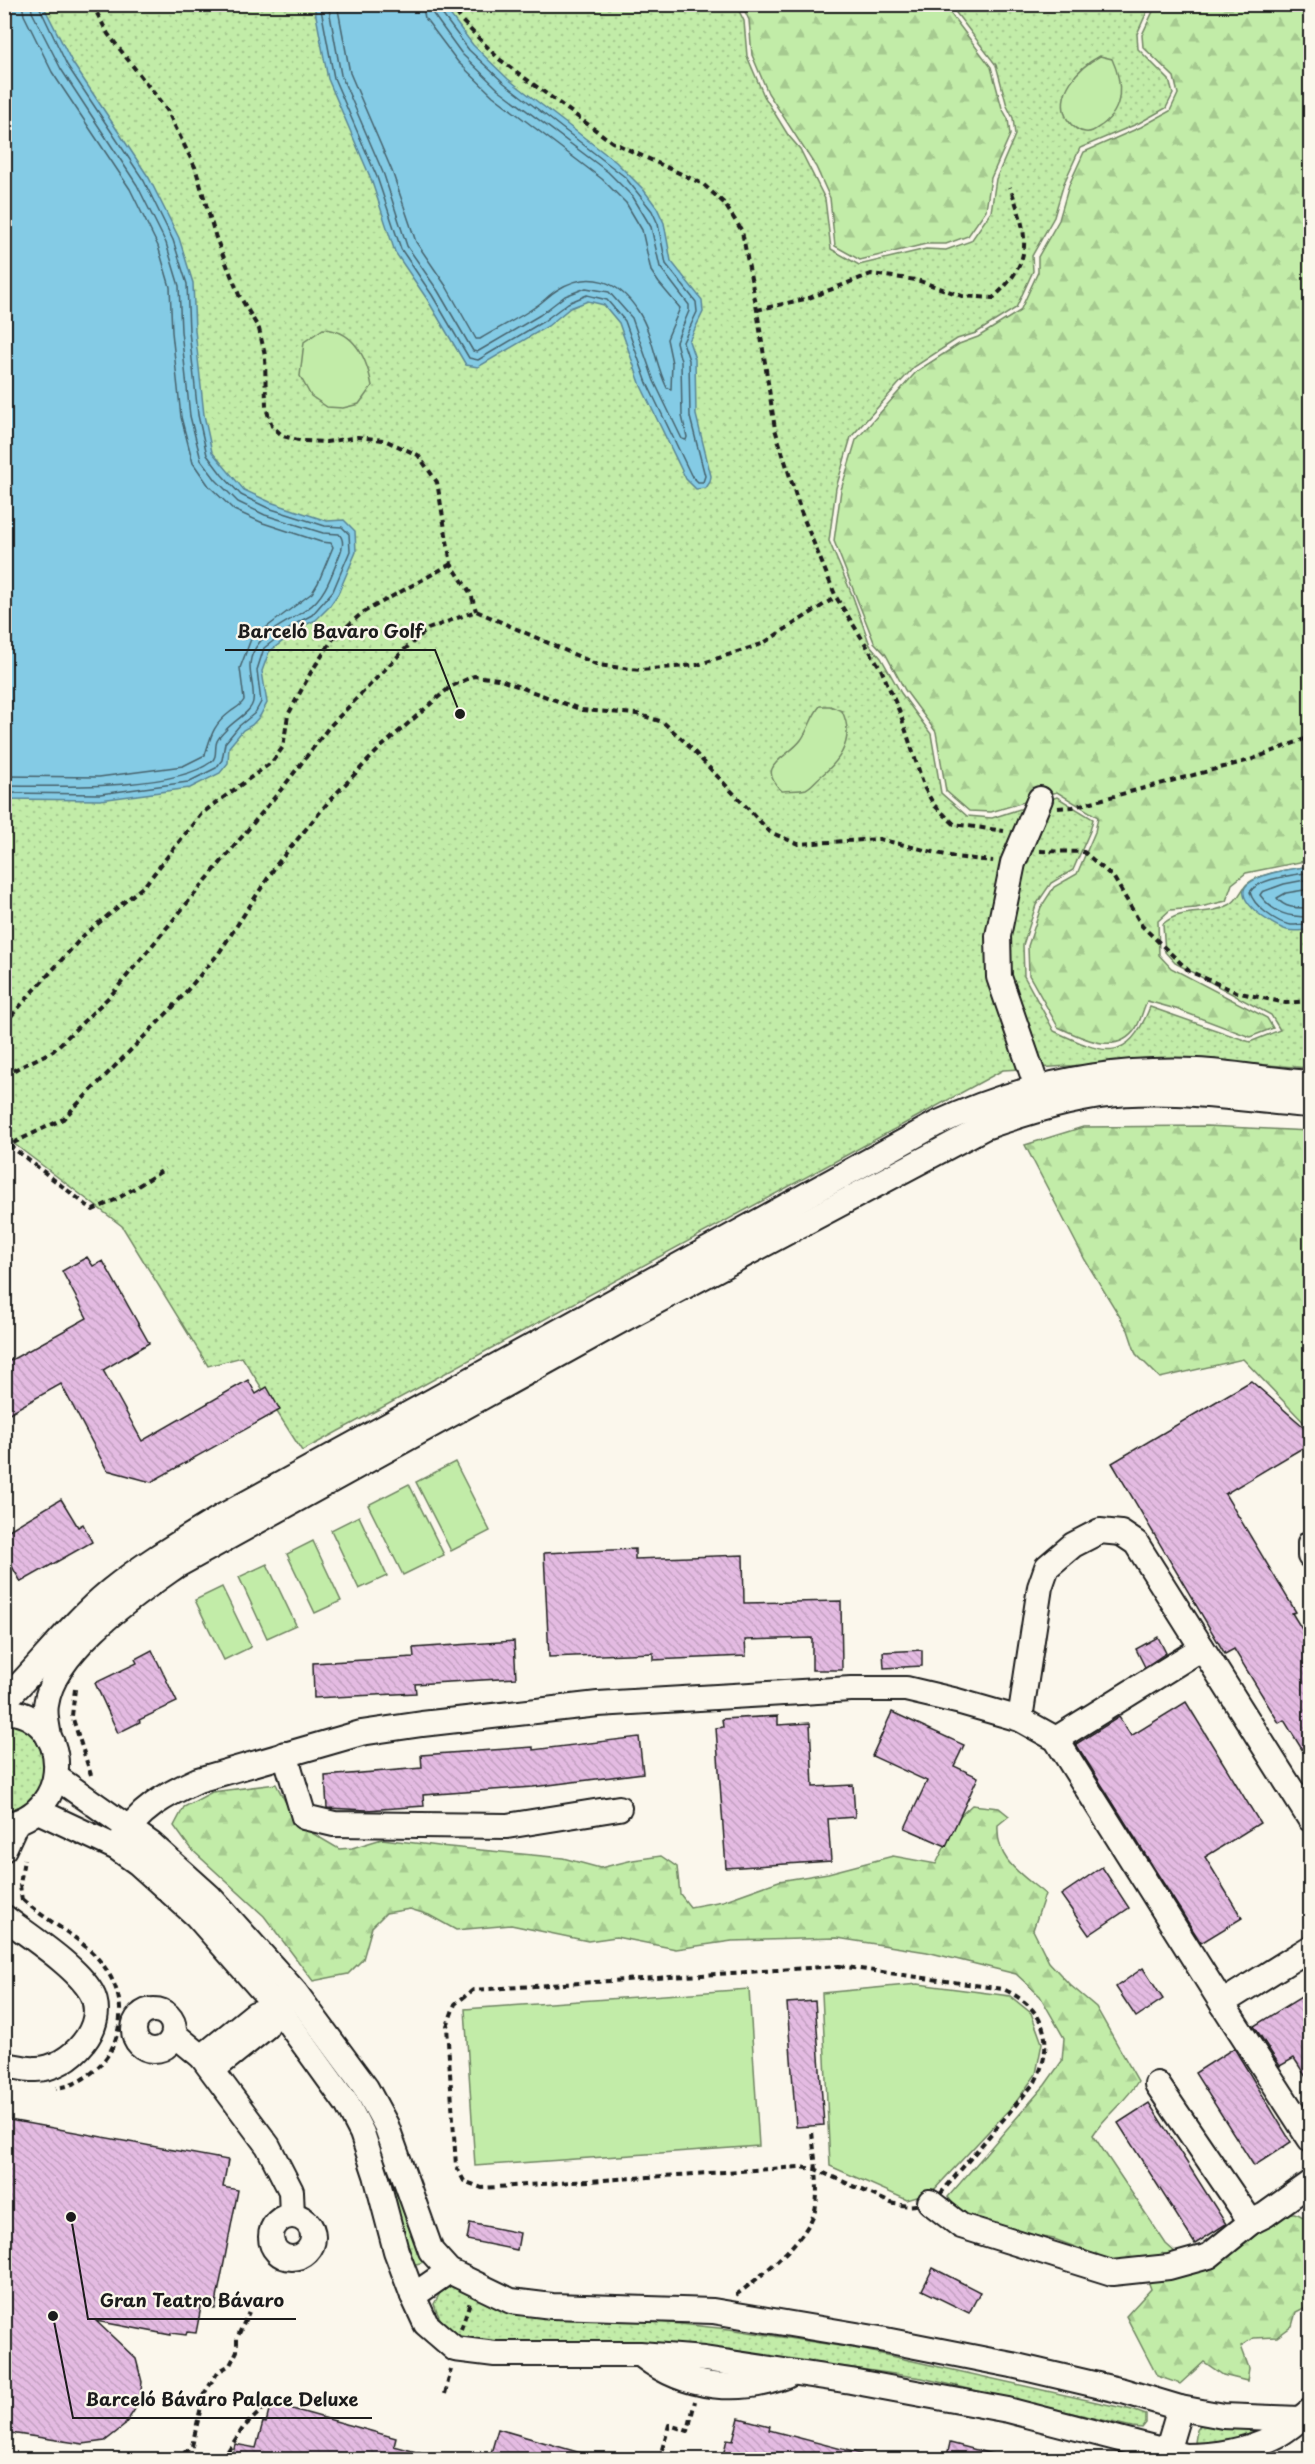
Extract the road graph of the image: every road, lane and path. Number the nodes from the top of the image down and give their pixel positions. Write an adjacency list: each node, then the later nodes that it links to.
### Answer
1 (92, 4): 5 (path)
2 (451, 4): 4 (path)
3 (1010, 187): 4 (path)
4 (757, 310): 6 (path)
5 (451, 564): 7 (path); 13 (path)
6 (836, 597): 7 (path); 10 (path)
7 (476, 611): 14 (path)
8 (1311, 737): 9 (path)
9 (1038, 805): 10 (lane)
10 (1026, 833): 11 (lane)
11 (1013, 863): 12 (path); 16 (lane); 18 (path)
12 (1311, 1001)
13 (4, 1024)
14 (4, 1075)
15 (1311, 1083): 16 (lane)
16 (1038, 1098): 17 (lane); 23 (lane); 26 (lane)
17 (1311, 1105)
18 (7, 1144): 19 (path)
19 (165, 1169)
20 (1311, 1543): 21 (lane)
21 (1311, 1556)
22 (1202, 1648): 25 (lane); 27 (lane); 32 (lane)
23 (4, 1701)
24 (4, 1711): 26 (lane)
25 (1020, 1719): 27 (lane); 28 (lane)
26 (49, 1738): 29 (lane)
27 (1056, 1739): 40 (lane)
28 (285, 1754): 30 (lane); 34 (lane)
29 (56, 1777): 31 (lane); 34 (lane)
30 (619, 1808)
31 (38, 1810): 33 (lane); 35 (lane)
32 (1311, 1819)
33 (10, 1824): 36 (lane)
34 (128, 1827): 35 (lane); 39 (lane)
35 (117, 1848): 39 (lane)
36 (14, 1852): 37 (path)
37 (5, 1917): 43 (lane)
38 (1311, 1948): 40 (lane)
39 (286, 2000): 42 (lane); 52 (lane); 53 (lane)
40 (1222, 2003): 46 (lane)
41 (174, 2034): 42 (lane)
42 (207, 2064): 50 (lane)
43 (4, 2065)
44 (1157, 2084): 51 (lane)
45 (812, 2131): 47 (path)
46 (1311, 2139)
47 (815, 2169): 49 (path); 49 (path); 54 (path)
48 (1311, 2183): 51 (lane)
49 (930, 2202): 51 (lane)
50 (292, 2216)
51 (1251, 2222)
52 (449, 2271): 53 (lane); 54 (lane)
53 (413, 2296): 60 (lane)
54 (713, 2311): 58 (lane)
55 (249, 2312): 61 (path)
56 (277, 2401): 62 (path)
57 (695, 2402): 63 (path)
58 (1180, 2408): 59 (lane); 60 (lane)
59 (1305, 2415): 60 (lane)
60 (1167, 2452)
61 (176, 2460)
62 (222, 2460)
63 (659, 2460)

